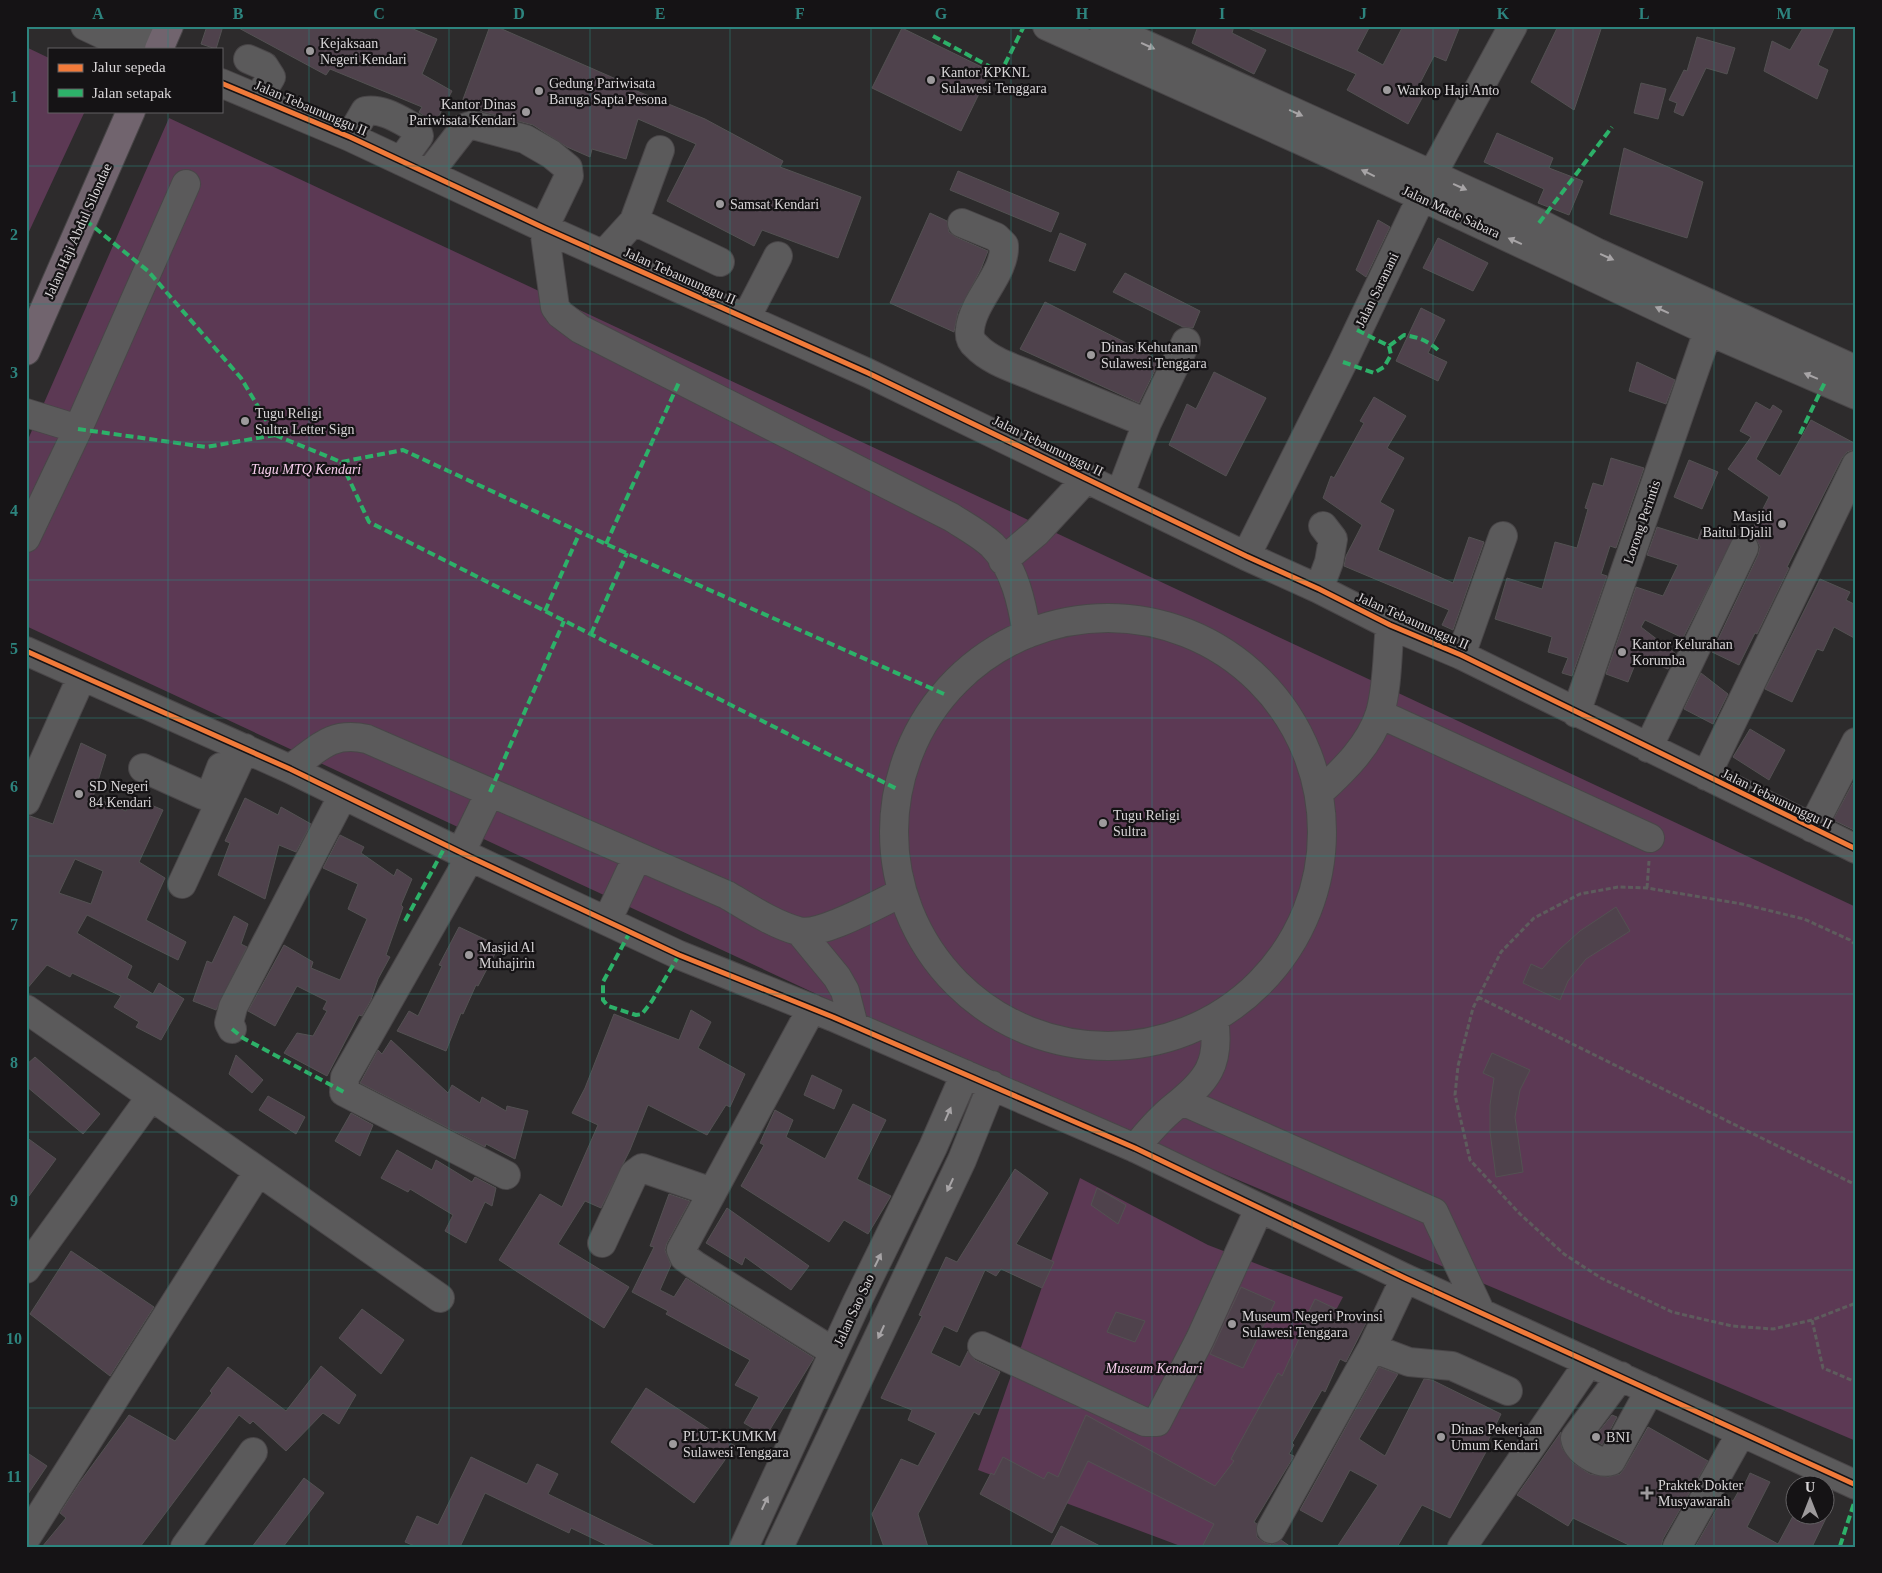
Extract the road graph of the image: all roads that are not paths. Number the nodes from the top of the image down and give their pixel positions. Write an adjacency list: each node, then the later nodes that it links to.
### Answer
1 (85, 26): 7 (street)
2 (135, 26): 6 (street)
3 (1048, 26): 17 (street, Jalan Made Sabara, one-way to 3)
4 (1104, 26): 17 (street, Jalan Made Sabara, one-way to 17)
5 (1513, 26): 17 (street, Jalan Saranani)
6 (164, 38)
7 (132, 48)
8 (248, 59): 10 (street)
9 (222, 83): 10 (street, Jalan Tebaununggu II)
10 (259, 97): 12 (street, Jalan Tebaununggu II)
11 (131, 112): 27 (highway, Jalan Haji Abdul Silondae)
12 (350, 137): 14 (street, Jalan Tebaununggu II); 14 (street)
13 (660, 150): 18 (street)
14 (401, 161): 15 (street, Jalan Tebaununggu II)
15 (429, 173): 20 (street, Jalan Tebaununggu II); 20 (street)
16 (186, 184): 32 (street)
17 (1427, 187): 25 (street, Jalan Made Sabara, one-way to 17); 28 (street, Jalan Made Sabara, one-way to 28); 40 (street, Jalan Saranani)
18 (634, 221): 21 (street); 23 (street)
19 (962, 223): 31 (street)
20 (544, 228): 21 (street, Jalan Tebaununggu II); 41 (street)
21 (604, 254): 24 (street, Jalan Tebaununggu II)
22 (778, 256): 24 (street)
23 (720, 262)
24 (746, 318): 34 (street, Jalan Tebaununggu II)
25 (1708, 331): 29 (street, Jalan Made Sabara, one-way to 25); 48 (street, Lorong Perintis)
26 (1186, 342): 31 (street)
27 (26, 352)
28 (1856, 370)
29 (1856, 395)
30 (26, 413): 32 (street)
31 (1147, 423): 35 (street)
32 (78, 429): 38 (street)
33 (1856, 465): 55 (street)
34 (1087, 478): 35 (street, Jalan Tebaununggu II); 41 (street)
35 (1120, 494): 40 (street, Jalan Tebaununggu II)
36 (1323, 526): 42 (street)
37 (1503, 536): 46 (street)
38 (26, 538)
39 (1744, 548): 52 (street)
40 (1246, 556): 42 (street, Jalan Tebaununggu II)
41 (1003, 560): 44 (street)
42 (1319, 588): 43 (street, Jalan Tebaununggu II)
43 (1390, 625): 46 (street, Jalan Tebaununggu II); 49 (street)
44 (1028, 634): 57 (street); 66 (street)
45 (26, 651): 47 (street)
46 (1461, 655): 48 (street, Jalan Tebaununggu II)
47 (82, 676): 51 (street); 59 (street)
48 (1576, 713): 52 (street, Jalan Tebaununggu II)
49 (1380, 714): 57 (street); 61 (street)
50 (1856, 742): 60 (street)
51 (238, 745): 53 (street); 54 (street); 65 (street)
52 (1648, 748): 55 (street, Jalan Tebaununggu II)
53 (143, 768)
54 (290, 769): 56 (street); 58 (street)
55 (1706, 776): 60 (street, Jalan Tebaununggu II)
56 (490, 792): 63 (street); 64 (street)
57 (1320, 792): 71 (street)
58 (343, 795): 63 (street); 73 (street)
59 (26, 801)
60 (1812, 828): 62 (street, Jalan Tebaununggu II)
61 (1650, 838)
62 (1856, 849)
63 (465, 855): 67 (street); 80 (street)
64 (637, 857): 67 (street); 68 (street)
65 (182, 884)
66 (901, 893): 68 (street); 71 (street)
67 (607, 921): 69 (street)
68 (800, 932): 72 (street)
69 (812, 1008): 72 (street); 81 (street)
70 (26, 1009): 76 (street)
71 (1214, 1019): 77 (street)
72 (854, 1026): 74 (street)
73 (232, 1029)
74 (965, 1074): 75 (street); 90 (street, Jalan Sao Sao, one-way to 74)
75 (992, 1085): 78 (street); 102 (street, one-way to 102)
76 (150, 1098): 79 (street); 84 (street)
77 (1182, 1101): 78 (street); 87 (street)
78 (1135, 1148): 82 (street)
79 (258, 1172): 86 (street); 99 (street)
80 (506, 1175)
81 (712, 1192): 83 (street); 90 (street)
82 (1259, 1209): 85 (street); 88 (street)
83 (602, 1243)
84 (26, 1269)
85 (1405, 1278): 87 (street); 89 (street)
86 (440, 1298)
87 (1481, 1313): 91 (street)
88 (982, 1346)
89 (1372, 1348): 94 (street); 98 (street)
90 (834, 1352): 101 (street, Jalan Sao Sao, one-way to 90)
91 (1589, 1362): 92 (street); 103 (street)
92 (1621, 1376): 93 (street); 93 (street)
93 (1650, 1390): 95 (street)
94 (1508, 1391)
95 (1741, 1433): 97 (street); 104 (street)
96 (254, 1452): 100 (street)
97 (1856, 1485)
98 (1271, 1529)
99 (26, 1538)
100 (185, 1547)
101 (744, 1547)
102 (779, 1547)
103 (1462, 1547)
104 (1677, 1547)

